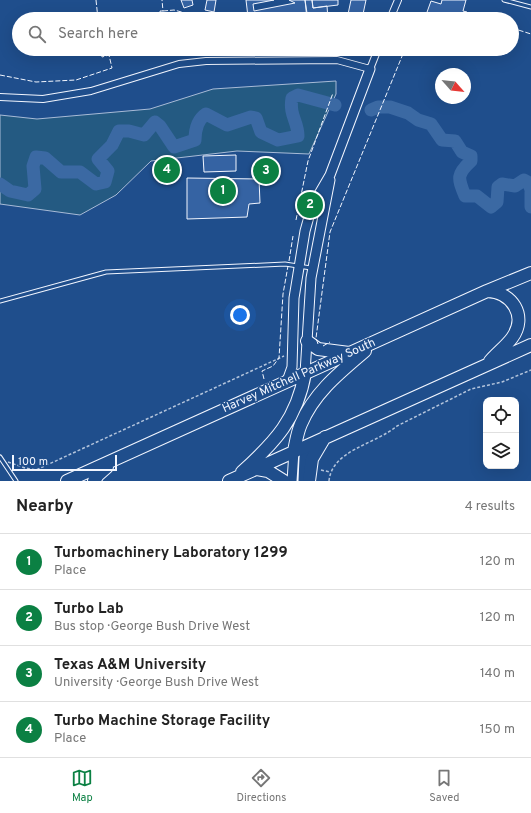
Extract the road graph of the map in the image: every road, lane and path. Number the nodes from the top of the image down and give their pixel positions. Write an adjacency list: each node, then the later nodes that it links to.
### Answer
1 (398, 0): 4 (street)
2 (504, 0): 3 (lane)
3 (531, 7)
4 (393, 12)
5 (375, 56): 6 (street)
6 (370, 69): 7 (street); 8 (street)
7 (0, 96)
8 (330, 175): 9 (street); 10 (street)
9 (298, 266): 10 (lane); 13 (lane); 18 (street)
10 (312, 268): 14 (street)
11 (531, 273): 12 (highway, Harvey Mitchell Parkway South)
12 (487, 291): 15 (highway, Harvey Mitchell Parkway South); 19 (highway)
13 (0, 301)
14 (306, 341): 17 (highway); 21 (street)
15 (376, 341): 17 (highway, Harvey Mitchell Parkway South); 25 (highway)
16 (531, 345): 19 (highway)
17 (350, 353): 21 (highway, Harvey Mitchell Parkway South)
18 (292, 356): 22 (street); 28 (path)
19 (487, 364): 23 (highway)
20 (531, 370): 31 (path)
21 (305, 373): 22 (highway, Harvey Mitchell Parkway South); 32 (highway)
22 (287, 381): 27 (highway, Harvey Mitchell Parkway South)
23 (325, 437): 24 (highway); 39 (highway)
24 (307, 445): 25 (highway); 38 (street)
25 (294, 451): 29 (highway); 37 (street)
26 (0, 457): 28 (lane)
27 (119, 457): 34 (highway, Harvey Mitchell Parkway South); 35 (highway)
28 (5, 464): 33 (lane)
29 (257, 469): 32 (highway); 36 (highway)
30 (320, 470): 31 (path)
31 (330, 472): 40 (path)
32 (231, 480)
33 (16, 481)
34 (67, 481)
35 (94, 481)
36 (284, 481)
37 (292, 481)
38 (303, 481)
39 (309, 481)
40 (329, 481)

